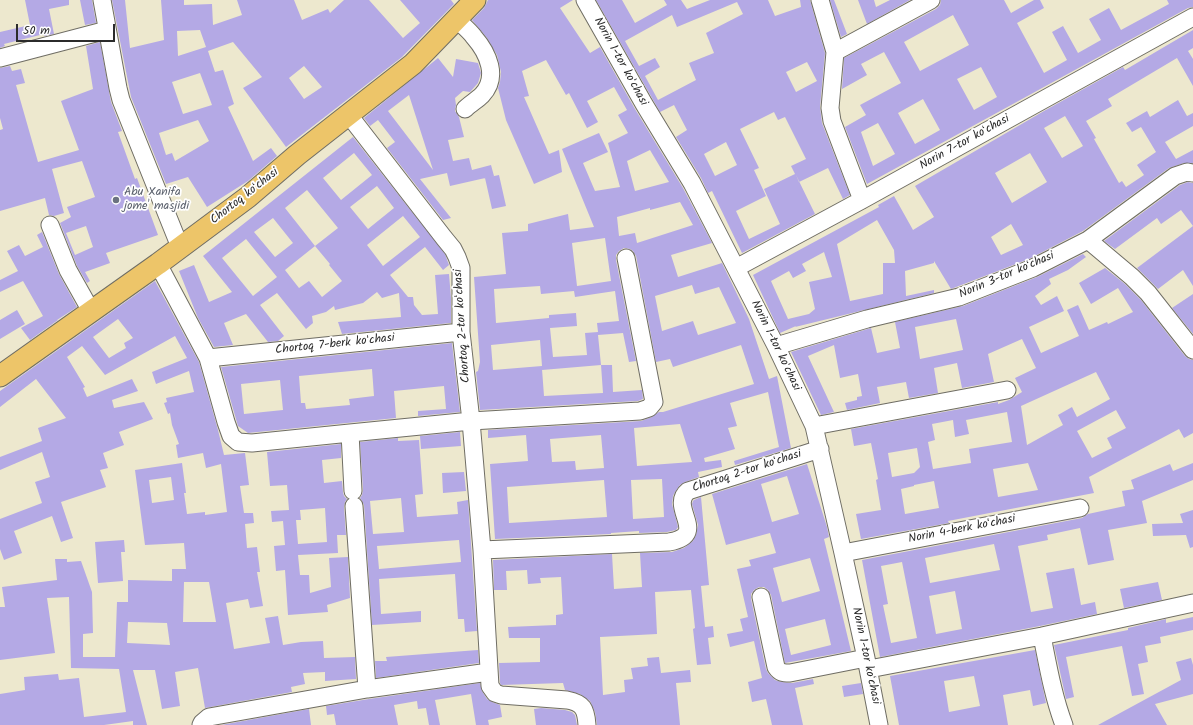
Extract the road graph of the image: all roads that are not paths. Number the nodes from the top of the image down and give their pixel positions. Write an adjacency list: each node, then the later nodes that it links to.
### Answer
1 (102, 0): 8 (street)
2 (475, 0): 7 (main road, Chortoq koʻchasi)
3 (585, 0): 20 (street, Norin 1-tor koʻchasi)
4 (820, 0): 9 (street)
5 (931, 0): 9 (street)
6 (1193, 17): 14 (street, Norin 7-tor koʻchasi)
7 (456, 19): 11 (street); 12 (main road, Chortoq koʻchasi)
8 (107, 30): 10 (street); 17 (street)
9 (834, 52): 14 (street)
10 (0, 58)
11 (465, 108)
12 (348, 114): 17 (main road, Chortoq koʻchasi); 22 (street, Chortoq 2-tor koʻchasi)
13 (1193, 173): 16 (street, Norin 3-tor koʻchasi)
14 (862, 200): 20 (street, Norin 7-tor koʻchasi)
15 (50, 225): 21 (street)
16 (1088, 240): 23 (street, Norin 3-tor koʻchasi); 24 (street)
17 (180, 247): 19 (main road, Chortoq koʻchasi)
18 (626, 258): 28 (street)
19 (158, 264): 21 (main road, Chortoq koʻchasi); 25 (street)
20 (736, 268): 23 (street, Norin 1-tor koʻchasi)
21 (91, 311): 26 (main road, Chortoq koʻchasi)
22 (462, 332): 25 (street, Chortoq 7-berk koʻchasi); 28 (street, Chortoq 2-tor koʻchasi)
23 (776, 346): 29 (street, Norin 1-tor koʻchasi)
24 (1193, 350)
25 (208, 358): 30 (street)
26 (0, 376)
27 (1007, 390): 29 (street)
28 (471, 421): 30 (street); 33 (street, Chortoq 2-tor koʻchasi)
29 (814, 426): 31 (street, Norin 1-tor koʻchasi)
30 (350, 433): 40 (street)
31 (820, 449): 33 (street, Chortoq 2-tor koʻchasi); 34 (street, Norin 1-tor koʻchasi)
32 (1080, 508): 34 (street, Norin 4-berk koʻchasi)
33 (482, 550): 39 (street, Chortoq 2-tor koʻchasi)
34 (843, 553): 38 (street, Norin 1-tor koʻchasi)
35 (761, 597): 38 (street)
36 (1193, 603): 37 (street)
37 (1042, 636): 38 (street); 44 (street)
38 (867, 664): 43 (street, Norin 1-tor koʻchasi)
39 (488, 672): 40 (street); 42 (street, Chortoq 2-tor koʻchasi)
40 (367, 689): 41 (street)
41 (201, 725)
42 (587, 725)
43 (879, 725)
44 (1064, 725)

